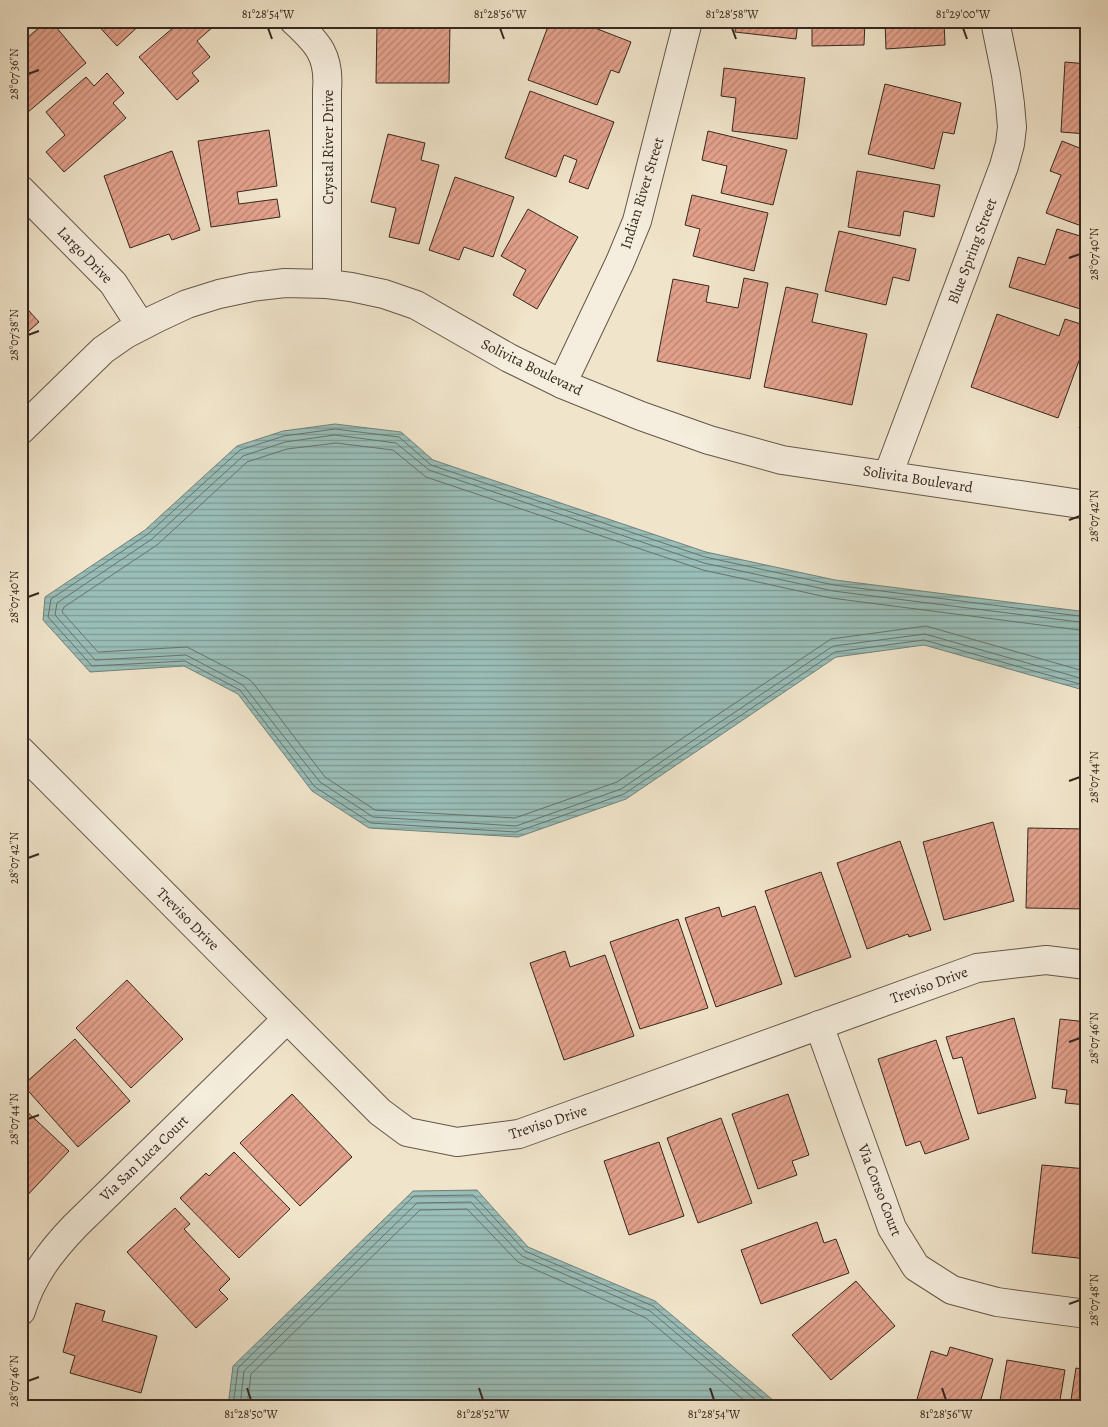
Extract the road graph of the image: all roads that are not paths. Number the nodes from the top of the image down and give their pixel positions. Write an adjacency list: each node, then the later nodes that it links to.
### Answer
1 (294, 21): 5 (street, Crystal River Drive)
2 (688, 21): 7 (street, Indian River Street)
3 (995, 21): 9 (street, Blue Spring Street)
4 (21, 190): 6 (street, Largo Drive)
5 (328, 284): 6 (street, Solivita Boulevard); 7 (street, Solivita Boulevard)
6 (141, 326): 8 (street, Solivita Boulevard)
7 (562, 384): 9 (street, Solivita Boulevard)
8 (21, 430)
9 (888, 475): 10 (street, Solivita Boulevard)
10 (1087, 505)
11 (21, 751): 13 (street, Treviso Drive)
12 (1087, 965): 14 (street, Treviso Drive)
13 (287, 1019): 14 (street, Treviso Drive); 15 (street, Via San Luca Court)
14 (819, 1025): 16 (street, Via Corso Court)
15 (21, 1312)
16 (1087, 1314)

